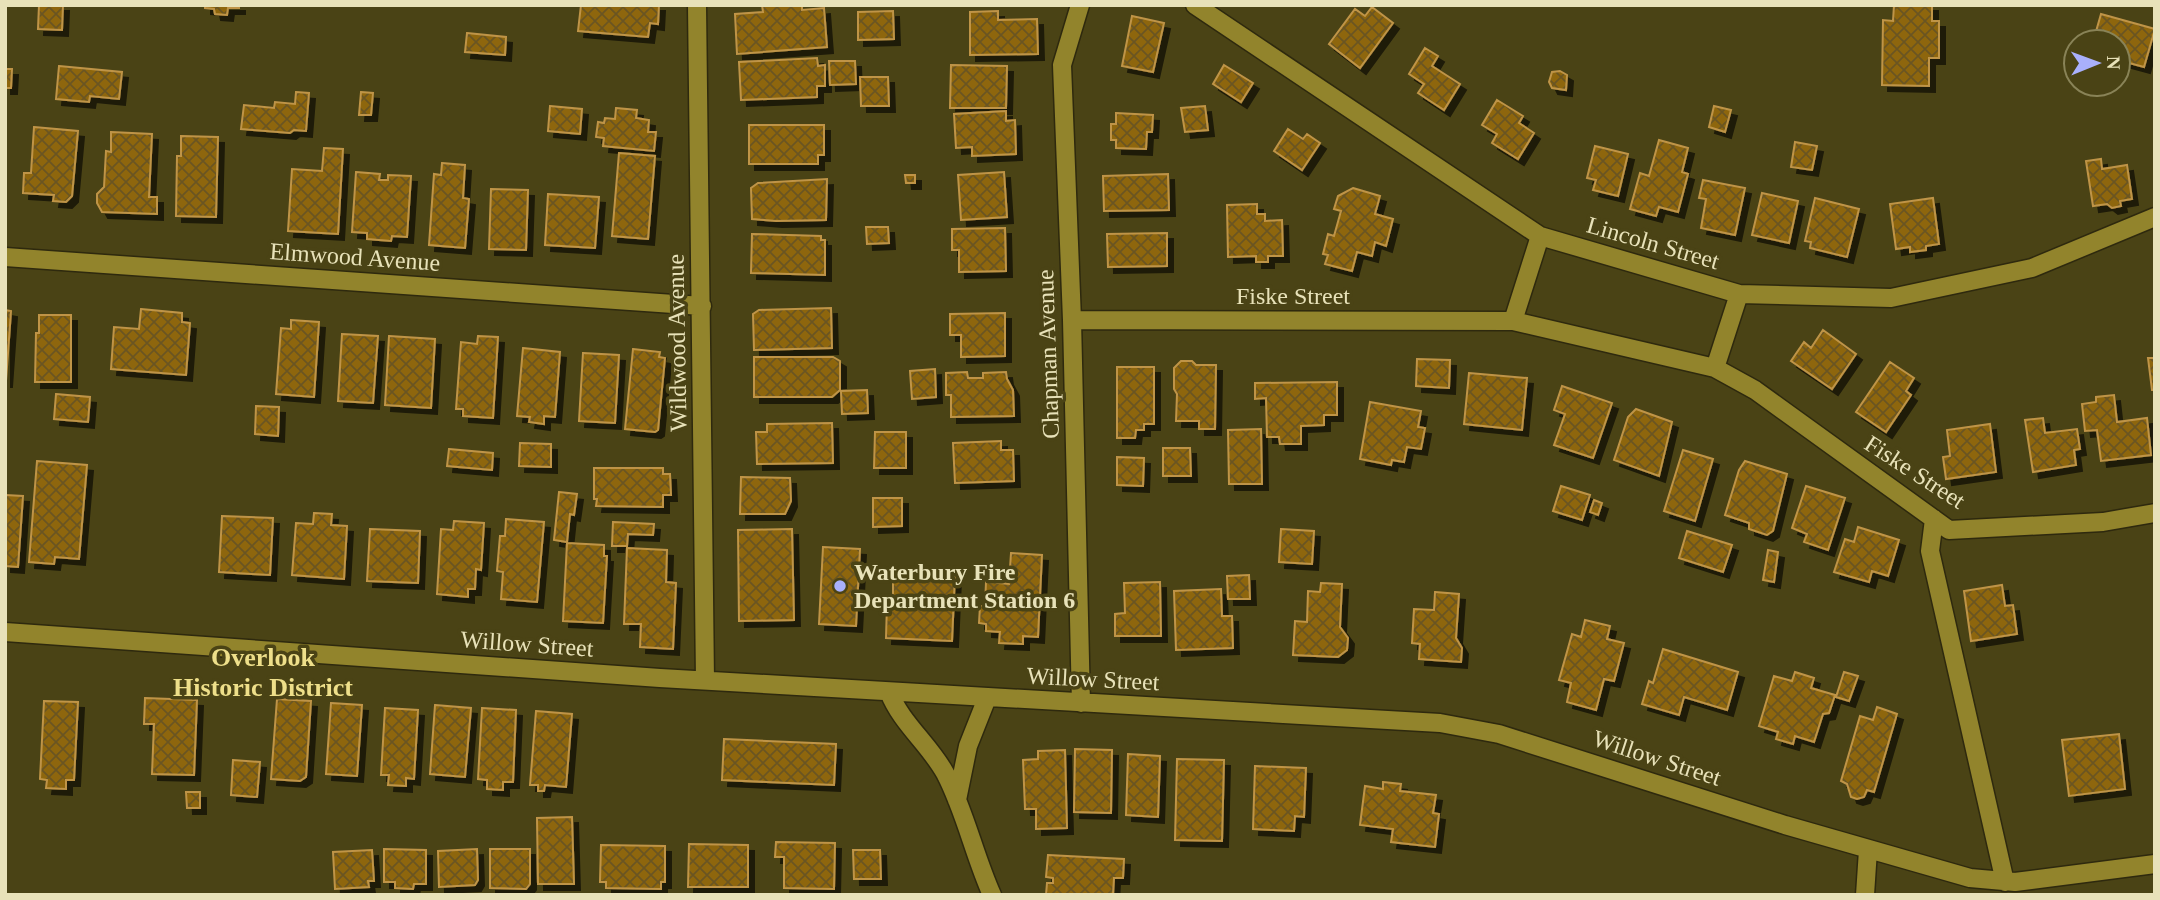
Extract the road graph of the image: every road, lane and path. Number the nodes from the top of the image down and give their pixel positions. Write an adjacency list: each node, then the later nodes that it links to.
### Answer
1 (697, 5): 8 (street, Wildwood Avenue)
2 (1080, 5): 9 (street, Chapman Avenue)
3 (1195, 5): 5 (street, Lincoln Street)
4 (2155, 217): 7 (street, Lincoln Street)
5 (1540, 236): 7 (street, Lincoln Street); 10 (street)
6 (5, 257): 8 (street, Elmwood Avenue)
7 (1738, 294): 11 (street)
8 (702, 306): 15 (street, Wildwood Avenue)
9 (1072, 320): 10 (street, Fiske Street); 18 (street, Chapman Avenue)
10 (1513, 321): 11 (street, Fiske Street)
11 (1715, 368): 13 (street, Fiske Street)
12 (2155, 513): 13 (street, Fiske Street)
13 (1934, 519): 22 (street)
14 (5, 632): 15 (street, Willow Street)
15 (705, 680): 16 (street, Willow Street)
16 (889, 692): 17 (street, Willow Street); 19 (street)
17 (987, 698): 18 (street, Willow Street); 19 (street)
18 (1081, 703): 20 (street, Willow Street)
19 (957, 800): 23 (street)
20 (1868, 850): 22 (street, Willow Street); 24 (street)
21 (2155, 864): 22 (street, Willow Street)
22 (2005, 882)
23 (992, 895)
24 (1865, 895)

